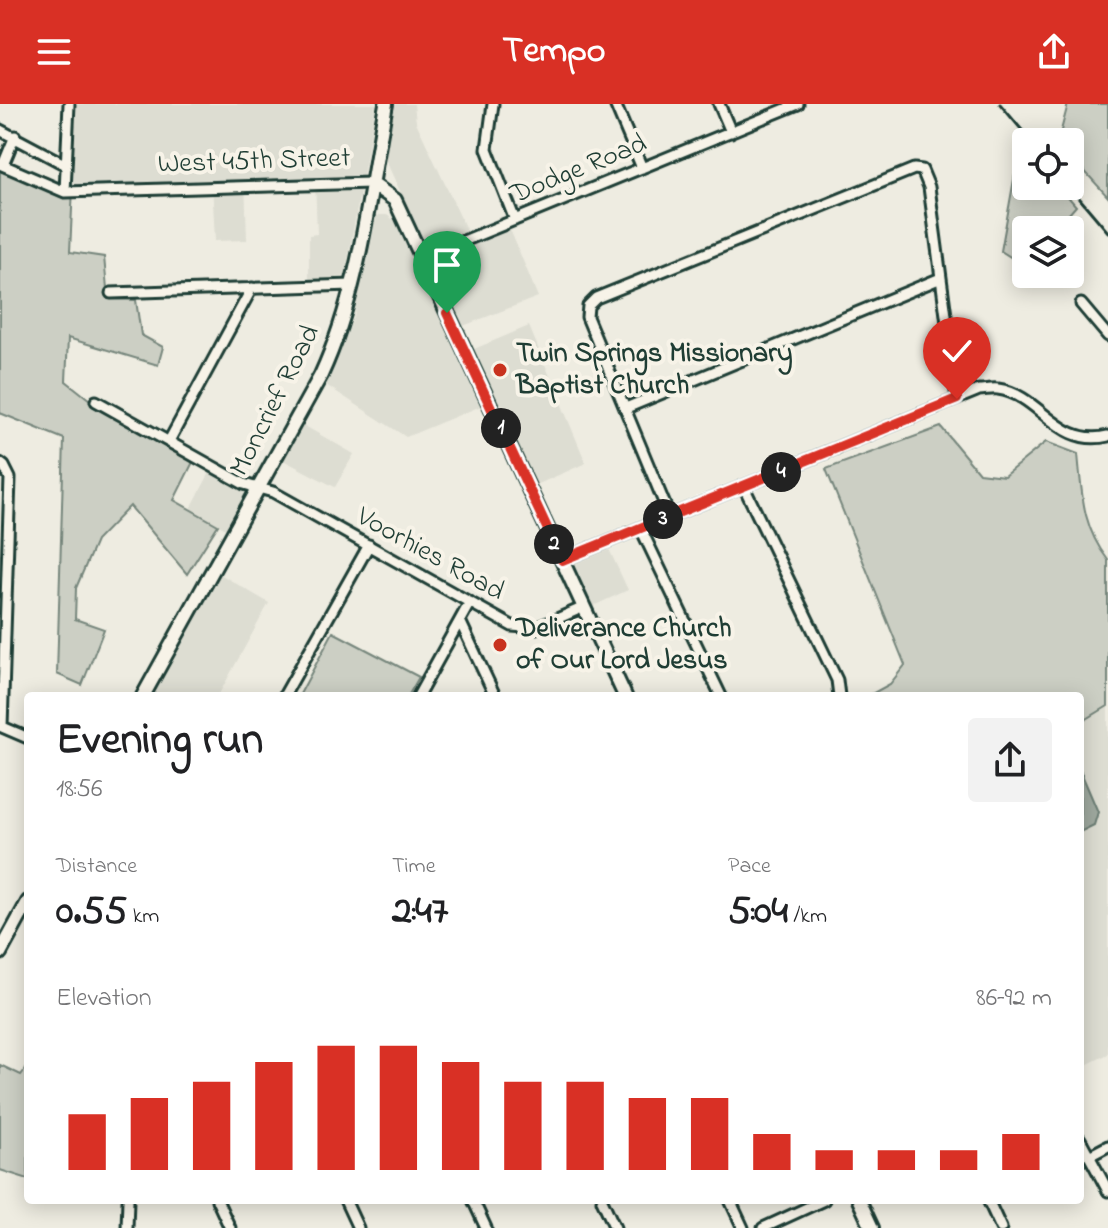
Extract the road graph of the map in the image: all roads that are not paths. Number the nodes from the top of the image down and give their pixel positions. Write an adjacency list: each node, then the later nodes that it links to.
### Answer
1 (69, 104): 11 (street)
2 (386, 104): 13 (main road, Moncrief Road)
3 (493, 104): 15 (street)
4 (615, 104): 12 (street)
5 (719, 104): 8 (street)
6 (798, 104): 8 (street, Dodge Road)
7 (0, 130): 9 (street)
8 (731, 132): 12 (street, Dodge Road)
9 (15, 136): 10 (street); 11 (street)
10 (2, 164): 14 (street, West 45th Street)
11 (66, 165): 14 (street)
12 (642, 168): 15 (street, Dodge Road)
13 (371, 183): 14 (street, West 45th Street); 16 (main road, West 45th Street); 18 (main road, Moncrief Road)
14 (65, 192)
15 (515, 220): 16 (street, Dodge Road)
16 (422, 258): 34 (main road, West 45th Street)
17 (941, 278): 23 (street); 25 (street); 25 (street)
18 (352, 285): 19 (street); 30 (main road, Moncrief Road)
19 (252, 288): 20 (street); 27 (street)
20 (111, 293)
21 (1081, 304): 22 (street)
22 (1108, 336)
23 (957, 399): 26 (street); 29 (street)
24 (96, 401): 27 (street, Voorhies Road)
25 (626, 408): 31 (street)
26 (1108, 436)
27 (169, 441): 30 (street, Voorhies Road)
28 (0, 463): 45 (street)
29 (744, 487): 31 (street); 44 (street)
30 (258, 488): 33 (street, Voorhies Road); 38 (main road, Moncrief Road)
31 (670, 517): 32 (street)
32 (641, 529): 34 (street); 43 (street)
33 (369, 545): 35 (street, Voorhies Road); 39 (street)
34 (562, 560): 36 (main road, West 45th Street)
35 (470, 602): 36 (street, Voorhies Road); 37 (street)
36 (584, 607): 42 (main road, West 45th Street)
37 (460, 621): 40 (street); 41 (street)
38 (145, 692)
39 (286, 692)
40 (420, 692)
41 (493, 692)
42 (623, 692)
43 (719, 692)
44 (838, 692)
45 (1, 726): 46 (street)
46 (24, 736)
47 (24, 909): 48 (main road)
48 (0, 953)
49 (1108, 1146): 51 (street)
50 (1084, 1147): 51 (street)
51 (1089, 1156): 52 (street)
52 (1108, 1191)
53 (128, 1204): 62 (street)
54 (219, 1204): 63 (street)
55 (347, 1204): 64 (street)
56 (475, 1204): 65 (street)
57 (604, 1204): 66 (street)
58 (732, 1204): 67 (street)
59 (815, 1204): 68 (street)
60 (861, 1204): 69 (main road)
61 (990, 1204): 70 (street)
62 (127, 1228)
63 (230, 1228)
64 (358, 1228)
65 (486, 1228)
66 (615, 1228)
67 (743, 1228)
68 (763, 1228)
69 (872, 1228)
70 (1001, 1228)

